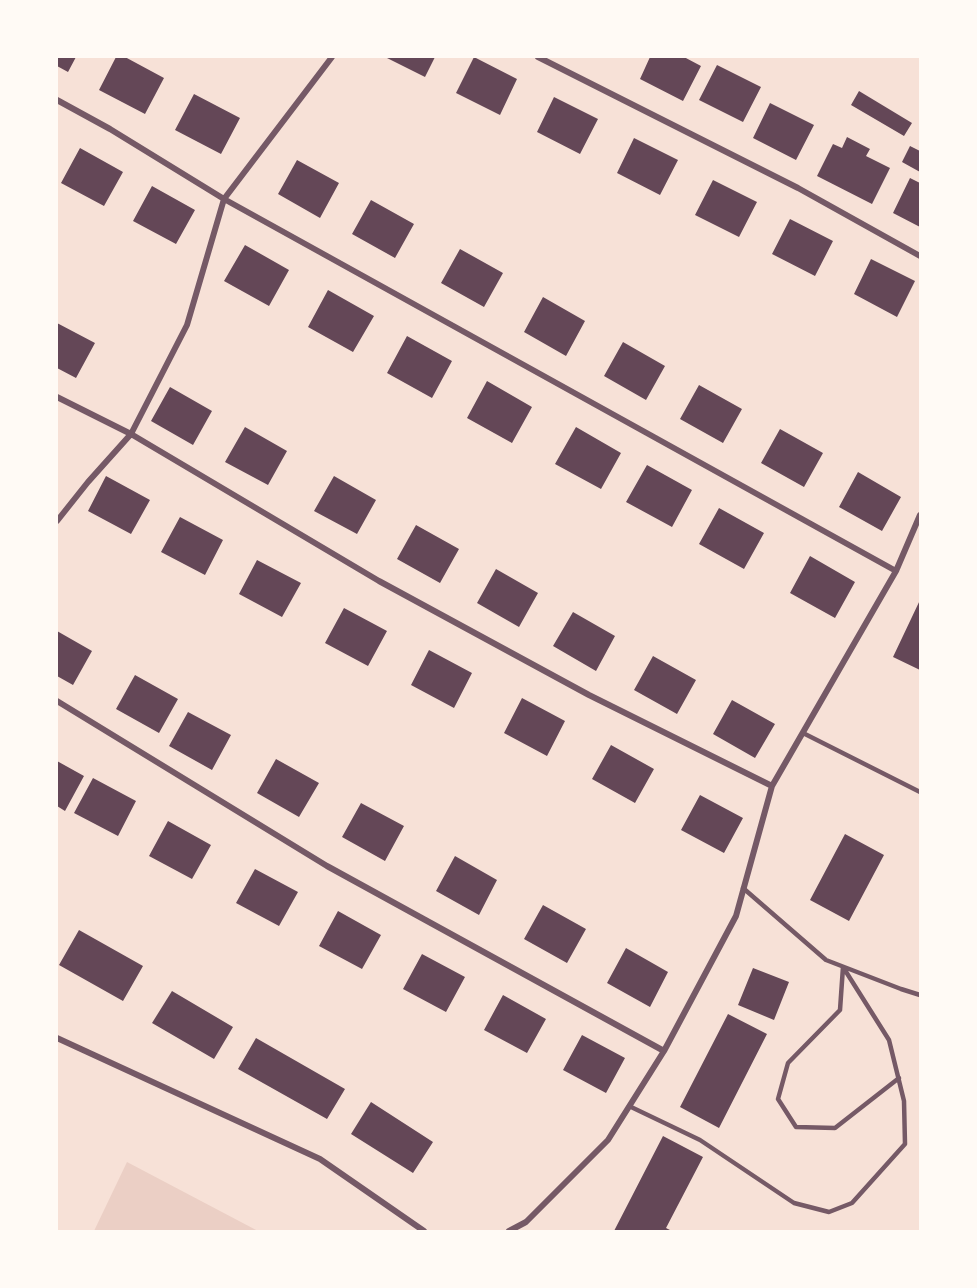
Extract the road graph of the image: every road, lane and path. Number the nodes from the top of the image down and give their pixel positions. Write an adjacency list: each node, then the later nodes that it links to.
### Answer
1 (332, 57): 4 (street)
2 (538, 57): 5 (street)
3 (57, 100): 4 (street)
4 (224, 200): 7 (street); 10 (street)
5 (920, 256)
6 (57, 397): 7 (street)
7 (131, 434): 9 (street); 13 (street)
8 (920, 515): 10 (street)
9 (57, 521)
10 (896, 571): 12 (street)
11 (57, 701): 19 (street)
12 (803, 733): 13 (street); 14 (lane)
13 (771, 786): 15 (street)
14 (920, 792)
15 (743, 888): 16 (lane); 19 (street)
16 (843, 966): 17 (lane); 20 (lane); 20 (lane)
17 (920, 995)
18 (57, 1038): 22 (street)
19 (664, 1051): 21 (street)
20 (899, 1078): 21 (lane)
21 (630, 1106): 23 (street)
22 (424, 1231)
23 (509, 1231)

